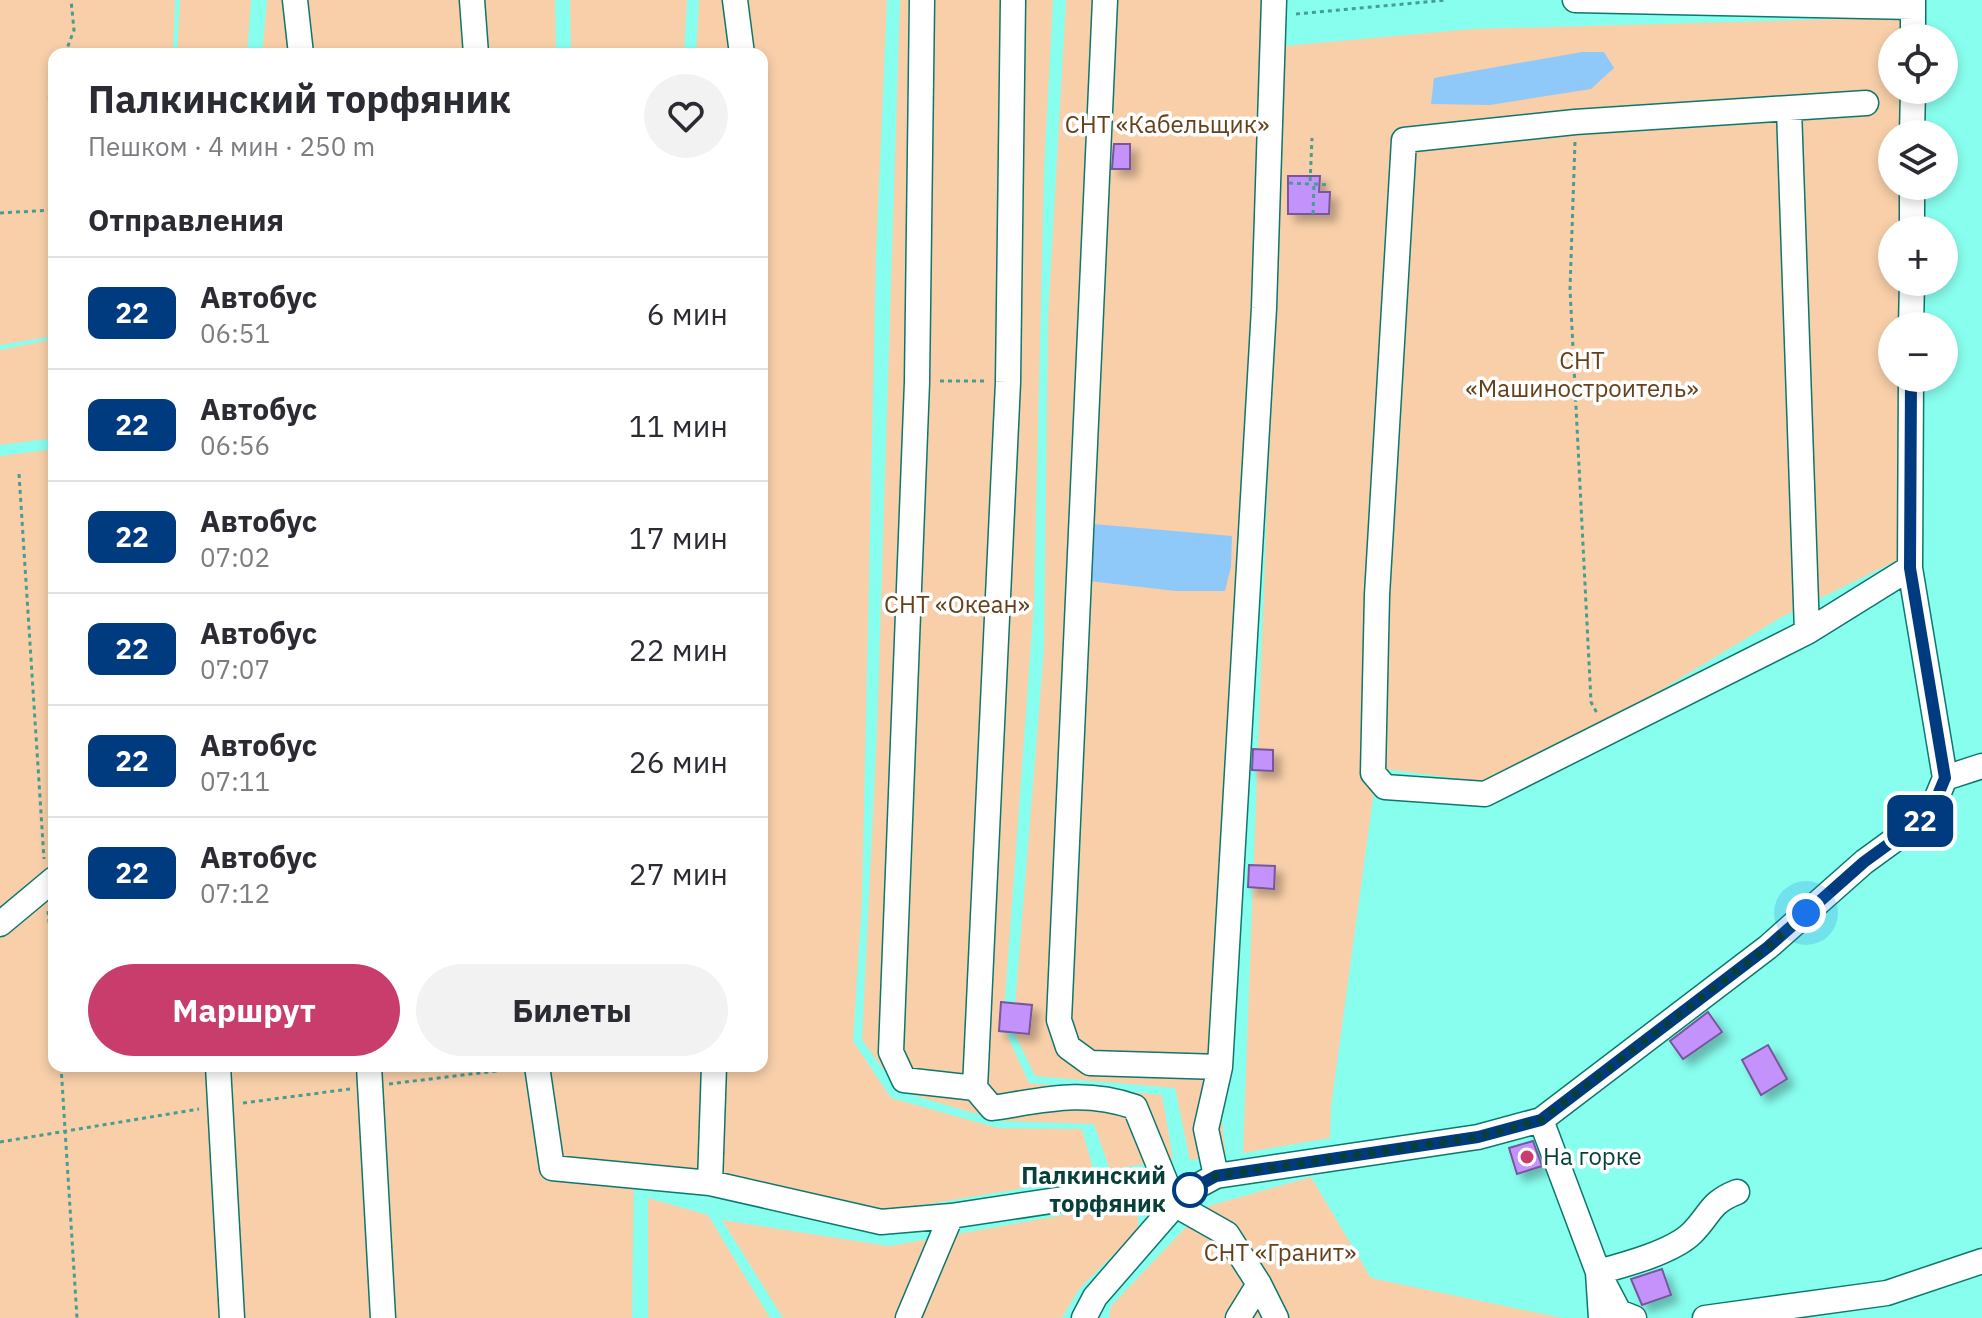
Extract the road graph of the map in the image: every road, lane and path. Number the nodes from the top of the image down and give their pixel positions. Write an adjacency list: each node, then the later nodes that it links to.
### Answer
1 (71, 0): 12 (path)
2 (295, 0): 13 (street)
3 (472, 0): 14 (street)
4 (735, 0): 15 (street)
5 (922, 0): 26 (street)
6 (1013, 0): 27 (street)
7 (1105, 0): 38 (street)
8 (1447, 0): 11 (path)
9 (1575, 0): 10 (street)
10 (1913, 4)
11 (1283, 7): 38 (street)
12 (67, 48)
13 (300, 48)
14 (476, 48)
15 (741, 48)
16 (1866, 103): 17 (street)
17 (1789, 109): 18 (street); 31 (street)
18 (1575, 122): 32 (path); 32 (street)
19 (1312, 138): 21 (path)
20 (1277, 182): 21 (path)
21 (1312, 184): 22 (path); 25 (path)
22 (1330, 185)
23 (48, 210): 24 (path)
24 (0, 213)
25 (1313, 214)
26 (917, 382): 27 (path); 45 (street)
27 (1008, 382): 45 (street)
28 (1911, 392): 30 (street)
29 (19, 474): 35 (path)
30 (1910, 568): 31 (street); 34 (street)
31 (1807, 632): 32 (street)
32 (1608, 736)
33 (1982, 766): 34 (street)
34 (1945, 778): 47 (street)
35 (48, 855)
36 (48, 883): 37 (street)
37 (0, 924)
38 (1220, 1067): 50 (street)
39 (61, 1072): 48 (path)
40 (218, 1072): 46 (street)
41 (471, 1072): 44 (path)
42 (538, 1072): 51 (street)
43 (714, 1072): 51 (street)
44 (369, 1076): 46 (path); 60 (street)
45 (975, 1088): 53 (street)
46 (218, 1106): 48 (path); 59 (street)
47 (1541, 1120): 50 (street); 56 (street)
48 (66, 1132): 49 (path); 58 (path)
49 (0, 1142)
50 (1216, 1176): 53 (street)
51 (710, 1183): 54 (street)
52 (1737, 1192): 56 (street)
53 (1175, 1205): 54 (street); 57 (street); 62 (street)
54 (951, 1216): 61 (street)
55 (1982, 1261): 67 (street)
56 (1598, 1272): 65 (street); 66 (street)
57 (1259, 1284): 63 (street); 64 (street)
58 (77, 1318)
59 (232, 1318)
60 (383, 1318)
61 (908, 1318)
62 (1084, 1318)
63 (1238, 1318)
64 (1276, 1318)
65 (1601, 1318)
66 (1634, 1318)
67 (1705, 1318)

